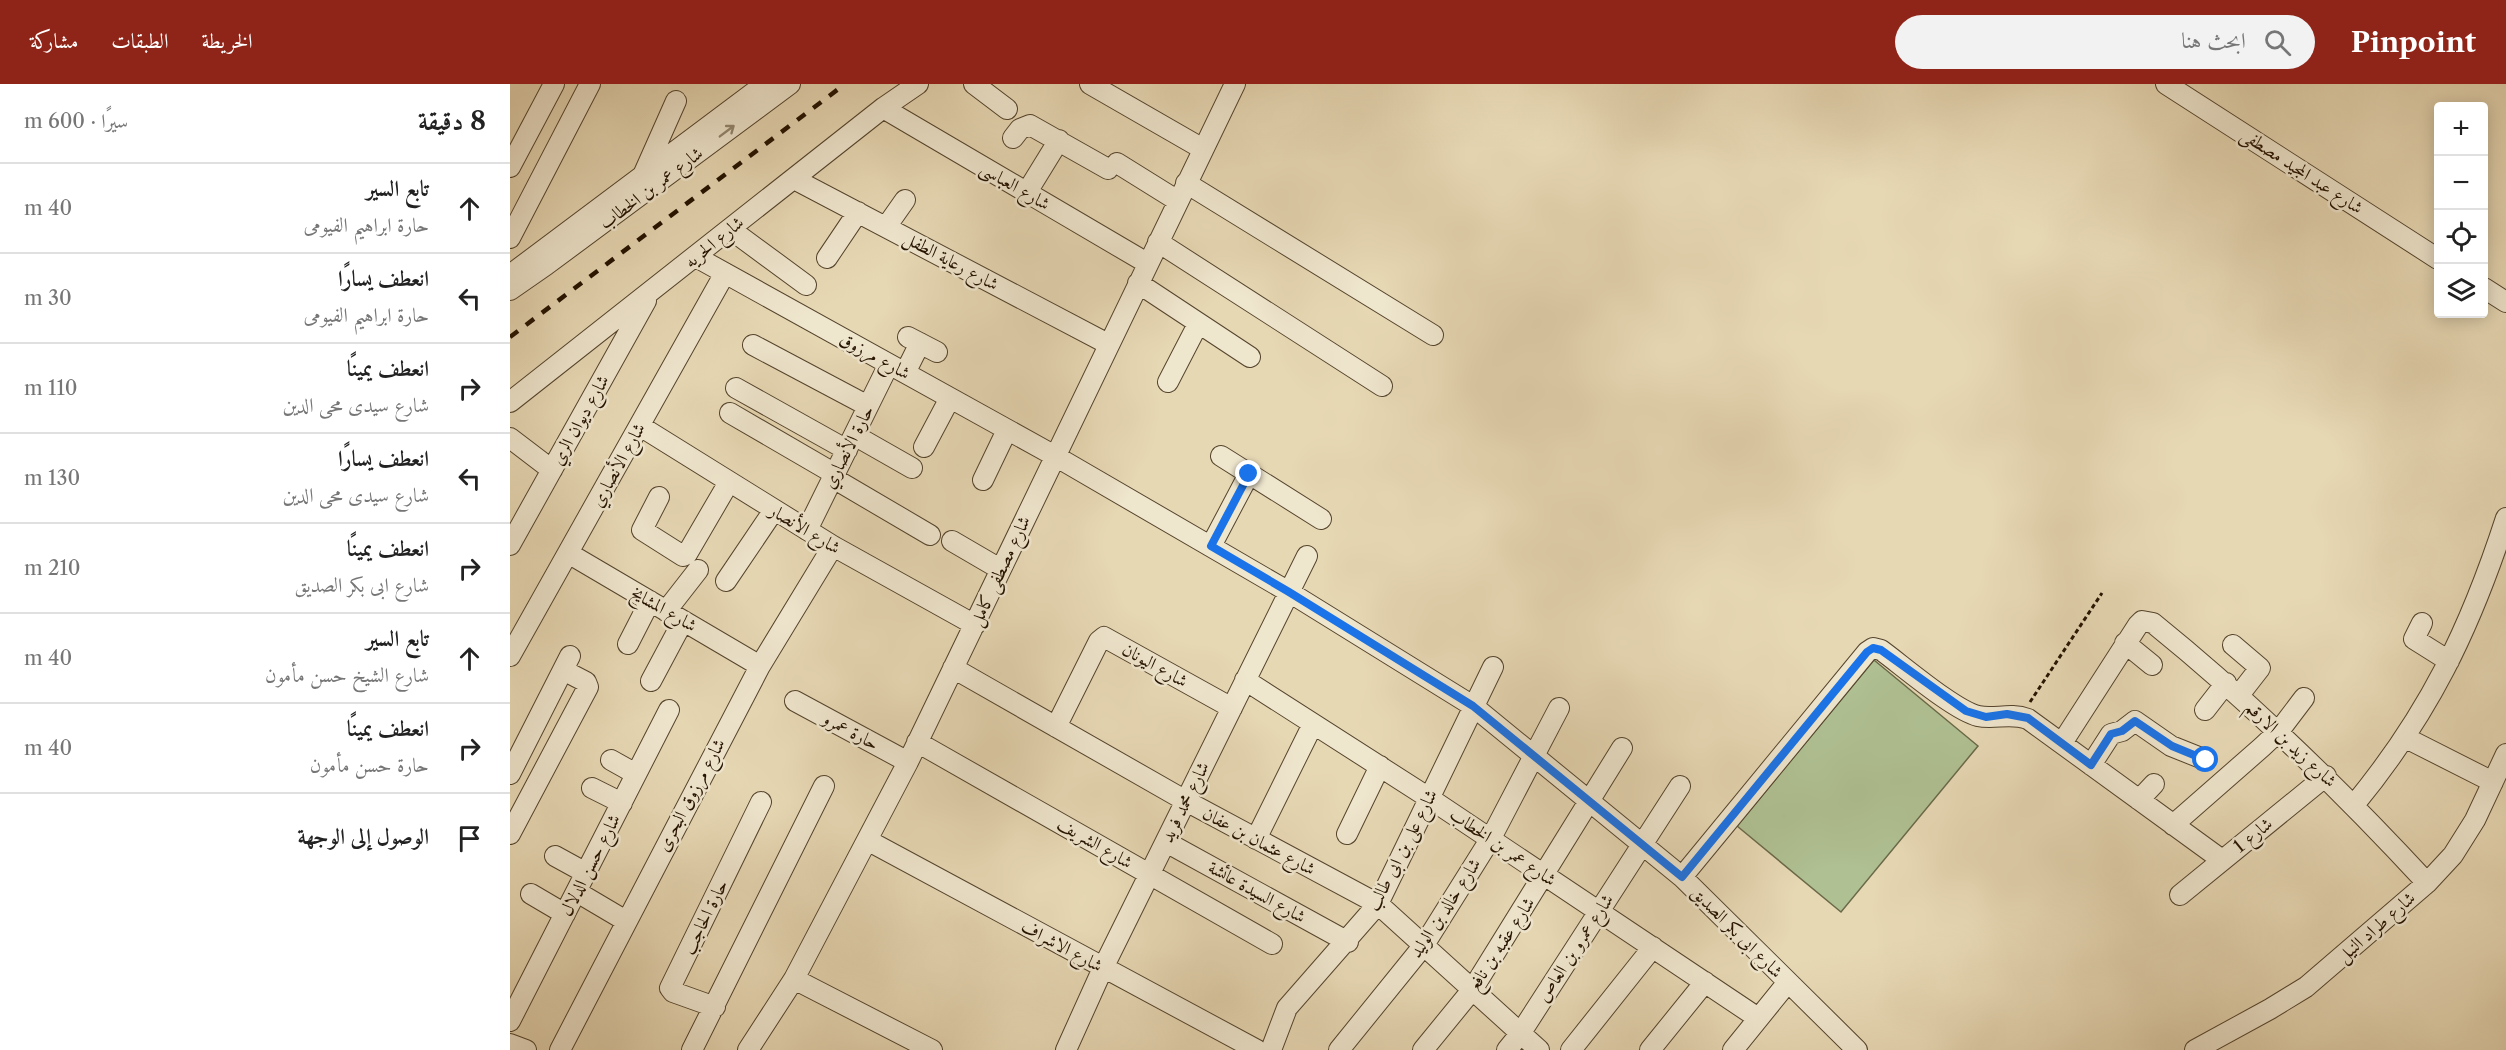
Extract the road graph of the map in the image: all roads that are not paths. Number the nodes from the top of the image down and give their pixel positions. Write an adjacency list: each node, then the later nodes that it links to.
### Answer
1 (554, 84): 17 (street)
2 (590, 84): 26 (street)
3 (765, 84): 18 (street, شارع عمر بن الخطاب)
4 (790, 84): 37 (street, شارع عمر بن الخطاب, one-way to 4)
5 (918, 84): 12 (street, شارع الحريه)
6 (974, 84): 13 (street)
7 (1090, 84): 16 (street)
8 (1235, 84): 16 (street, شارع مصطفى كامل)
9 (1248, 84): 21 (street)
10 (2166, 84): 28 (street, شارع عبد المجيد مصطفى)
11 (676, 101): 18 (street)
12 (883, 108): 19 (street, شارع الحريه); 20 (street, شارع العباسى)
13 (1007, 109)
14 (1013, 138): 15 (street)
15 (1059, 140): 20 (street); 21 (street)
16 (1203, 149): 21 (street, شارع مصطفى كامل)
17 (510, 167)
18 (643, 176): 31 (street, شارع عمر بن الخطاب)
19 (794, 179): 23 (street, شارع رعاية الطفل); 25 (street, شارع الحريه)
20 (1027, 192): 32 (street, شارع العباسى)
21 (1182, 192): 27 (street, شارع مصطفى كامل); 42 (street)
22 (906, 200): 24 (street)
23 (858, 212): 24 (street, شارع رعاية الطفل); 30 (street)
24 (886, 227): 43 (street, شارع رعاية الطفل)
25 (730, 229): 29 (street, شارع الحريه); 36 (street)
26 (510, 237)
27 (1158, 242): 32 (street, شارع مصطفى كامل); 49 (street)
28 (2434, 256)
29 (696, 257): 33 (street, شارع مرزوق); 39 (street, شارع الحريه)
30 (827, 258)
31 (518, 259): 34 (street, شارع عمر بن الخطاب)
32 (1148, 263): 35 (street, شارع مصطفى كامل)
33 (725, 273): 47 (street, شارع مرزوق); 55 (street, شارع الأنصاري)
34 (510, 275)
35 (1138, 283): 41 (street); 43 (street, شارع مصطفى كامل)
36 (806, 285)
37 (510, 290)
38 (2488, 291): 40 (street)
39 (649, 295): 52 (street, شارع الحريه); 63 (street, شارع ديوان الري)
40 (2506, 302)
41 (1198, 324): 46 (street); 48 (street)
42 (1433, 336)
43 (1108, 344): 60 (street, شارع مصطفى كامل)
44 (753, 345): 53 (street)
45 (937, 352): 47 (street, حارة الأنصاري)
46 (1250, 357)
47 (897, 368): 51 (street, شارع مرزوق); 53 (street, حارة الأنصاري)
48 (1168, 382)
49 (1382, 386)
50 (736, 388): 58 (street)
51 (950, 398): 56 (street, شارع مرزوق); 59 (street)
52 (510, 402)
53 (868, 406): 58 (street, حارة الأنصاري)
54 (730, 413): 65 (street)
55 (640, 426): 67 (street, شارع الأنصار); 78 (street, شارع الأنصاري)
56 (1007, 430): 60 (street, شارع مرزوق); 66 (street)
57 (510, 438): 63 (street)
58 (850, 443): 62 (street); 65 (street, حارة الأنصاري)
59 (924, 447)
60 (1054, 456): 77 (street, شارع مرزوق); 80 (street, شارع مصطفى كامل)
61 (1221, 456): 64 (street)
62 (912, 468)
63 (552, 470): 75 (street, شارع ديوان الري)
64 (1249, 474): 71 (street); 77 (street)
65 (834, 476): 72 (street, حارة الأنصاري); 73 (street)
66 (983, 480)
67 (729, 482): 68 (street); 69 (street, شارع الأنصار)
68 (659, 497)
69 (774, 510): 72 (street, شارع الأنصار); 82 (street)
70 (2506, 518): 91 (street)
71 (1321, 519)
72 (807, 530): 76 (street, شارع الأنصار)
73 (930, 535)
74 (952, 541): 80 (street)
75 (510, 545)
76 (833, 546): 86 (street, شارع الأنصار); 93 (street, شارع مرزوق البحرى)
77 (1211, 546): 83 (street, شارع ابى بكر الصديق)
78 (568, 553): 84 (street, شارع المشايخ); 90 (street, شارع الأنصاري)
79 (1307, 556): 83 (street, شارع محمد فريد)
80 (1000, 569): 86 (street, شارع مصطفى كامل)
81 (698, 570): 84 (street)
82 (726, 581)
83 (1289, 592): 96 (street, شارع محمد فريد); 101 (street, شارع ابى بكر الصديق)
84 (666, 611): 88 (street); 93 (street, شارع المشايخ); 97 (street)
85 (2422, 623): 91 (street)
86 (975, 626): 95 (street, شارع مصطفى كامل)
87 (2125, 643): 92 (street); 98 (street, شارع زيد بن الارقم); 112 (street)
88 (628, 644)
89 (2233, 645): 98 (street)
90 (510, 656)
91 (2450, 661): 109 (street)
92 (2152, 665)
93 (760, 666): 158 (street, شارع مرزوق البحرى)
94 (1493, 667): 101 (street, شارع على بن ابى طالب)
95 (954, 668): 107 (street, شارع عثمان بن عفان); 111 (street, شارع مصطفى كامل)
96 (1245, 680): 102 (street, شارع محمد فريد); 106 (street, شارع عمر بن الخطاب)
97 (651, 681)
98 (2233, 689): 105 (street); 108 (street, شارع زيد بن الارقم)
99 (2304, 698): 108 (street)
100 (795, 701): 119 (street, حارة عمرو)
101 (1473, 706): 114 (street, شارع ابى بكر الصديق); 130 (street, شارع على بن ابى طالب)
102 (1232, 708): 107 (street, شارع اليونان); 132 (street, شارع محمد فريد)
103 (1559, 708): 114 (street, شارع خالد بن الوليد)
104 (669, 710): 123 (street, شارع حسن الدلال)
105 (2205, 710)
106 (1313, 724): 121 (street, شارع عمر بن الخطاب); 141 (street)
107 (1056, 727): 132 (street, شارع عثمان بن عفان)
108 (2279, 731): 124 (street, شارع زيد بن الارقم); 137 (street)
109 (2406, 738): 125 (street); 136 (street)
110 (526, 741): 116 (street); 116 (street); 122 (street)
111 (917, 742): 119 (street, شارع مصطفى كامل); 148 (street, شارع الشريف)
112 (2062, 743): 120 (street); 150 (street)
113 (1622, 748): 133 (street, شارع عقبه بن نافع)
114 (1533, 754): 133 (street, شارع ابى بكر الصديق); 140 (street, شارع خالد بن الوليد)
115 (2506, 754): 125 (street, شارع طراد النيل)
116 (551, 756): 138 (street)
117 (611, 760): 123 (street)
118 (2206, 760): 120 (street)
119 (908, 762): 142 (street, شارع مصطفى كامل)
120 (2091, 765): 131 (street)
121 (1380, 766): 130 (street, شارع عمر بن الخطاب); 139 (street)
122 (510, 774)
123 (636, 774): 135 (street, شارع حسن الدلال)
124 (2326, 776): 136 (street, شارع زيد بن الارقم); 146 (street, شارع 1)
125 (2493, 782): 151 (street, شارع طراد النيل)
126 (2154, 784): 131 (street)
127 (824, 786): 168 (street)
128 (1680, 786): 144 (street, شارع عمرو بن العاص)
129 (592, 788): 135 (street)
130 (1430, 798): 140 (street, شارع عمر بن الخطاب); 155 (street, شارع على بن ابى طالب)
131 (2139, 800): 137 (street)
132 (1186, 801): 141 (street, شارع عثمان بن عفان); 143 (street, شارع محمد فريد)
133 (1590, 801): 144 (street, شارع ابى بكر الصديق); 149 (street, شارع عقبه بن نافع)
134 (762, 802): 168 (street, حارة الحاجب)
135 (622, 803): 147 (street, شارع حسن الدلال)
136 (2354, 805): 151 (street, شارع زيد بن الارقم)
137 (2173, 825): 146 (street)
138 (510, 834)
139 (1347, 834)
140 (1491, 838): 149 (street, شارع عمر بن الخطاب); 161 (street, شارع خالد بن الوليد)
141 (1256, 839): 155 (street, شارع عثمان بن عفان)
142 (867, 840): 163 (street, شارع الاشراف); 164 (street, شارع مصطفى كامل)
143 (1166, 842): 148 (street, شارع محمد فريد); 159 (street, شارع السيدة عائشة)
144 (1642, 844): 150 (street, شارع ابى بكر الصديق); 156 (street, شارع عمرو بن العاص)
145 (555, 856): 147 (street)
146 (2222, 861): 154 (street, شارع 1)
147 (586, 873): 152 (street, شارع حسن الدلال)
148 (1150, 874): 160 (street, شارع الشريف); 163 (street, شارع محمد فريد)
149 (1545, 875): 156 (street, شارع عمر بن الخطاب); 167 (street, شارع عقبه بن نافع)
150 (1682, 877): 166 (street, شارع ابى بكر الصديق)
151 (2427, 883): 189 (street, شارع طراد النيل)
152 (577, 892): 157 (street, شارع حسن الدلال); 158 (street)
153 (531, 894): 157 (street)
154 (2180, 895)
155 (1378, 904): 159 (street, شارع على بن ابى طالب); 161 (street, شارع عثمان بن عفان)
156 (1599, 911): 162 (street, شارع عمر بن الخطاب); 171 (street, شارع عمرو بن العاص)
157 (566, 914): 170 (street, شارع حسن الدلال)
158 (626, 921): 175 (street, شارع مرزوق البحرى)
159 (1348, 942): 181 (street, شارع على بن ابى طالب)
160 (1272, 944)
161 (1424, 945): 167 (street, شارع عثمان بن عفان); 182 (street, شارع خالد بن الوليد)
162 (1653, 947): 165 (street, شارع عمر بن الخطاب); 186 (street)
163 (1103, 968): 179 (street, شارع محمد فريد); 180 (street, شارع الاشراف)
164 (794, 979): 177 (street, شارع مصطفى كامل); 178 (street)
165 (1705, 982): 169 (street, شارع عمر بن الخطاب); 187 (street)
166 (1788, 982): 169 (street); 173 (street, شارع ابى بكر الصديق)
167 (1472, 990): 171 (street, شارع عثمان بن عفان); 183 (street, شارع عقبه بن نافع)
168 (715, 1007): 176 (street)
169 (1758, 1018): 188 (street)
170 (510, 1021)
171 (1520, 1035): 184 (street, شارع عمرو بن العاص); 185 (street, شارع عثمان بن عفان)
172 (510, 1044): 174 (street)
173 (1846, 1046)
174 (526, 1050)
175 (560, 1050)
176 (692, 1050)
177 (748, 1050)
178 (932, 1050)
179 (1066, 1050)
180 (1257, 1050)
181 (1271, 1050)
182 (1338, 1050)
183 (1423, 1050)
184 (1507, 1050)
185 (1539, 1050)
186 (1571, 1050)
187 (1650, 1050)
188 (1732, 1050)
189 (2195, 1050)

